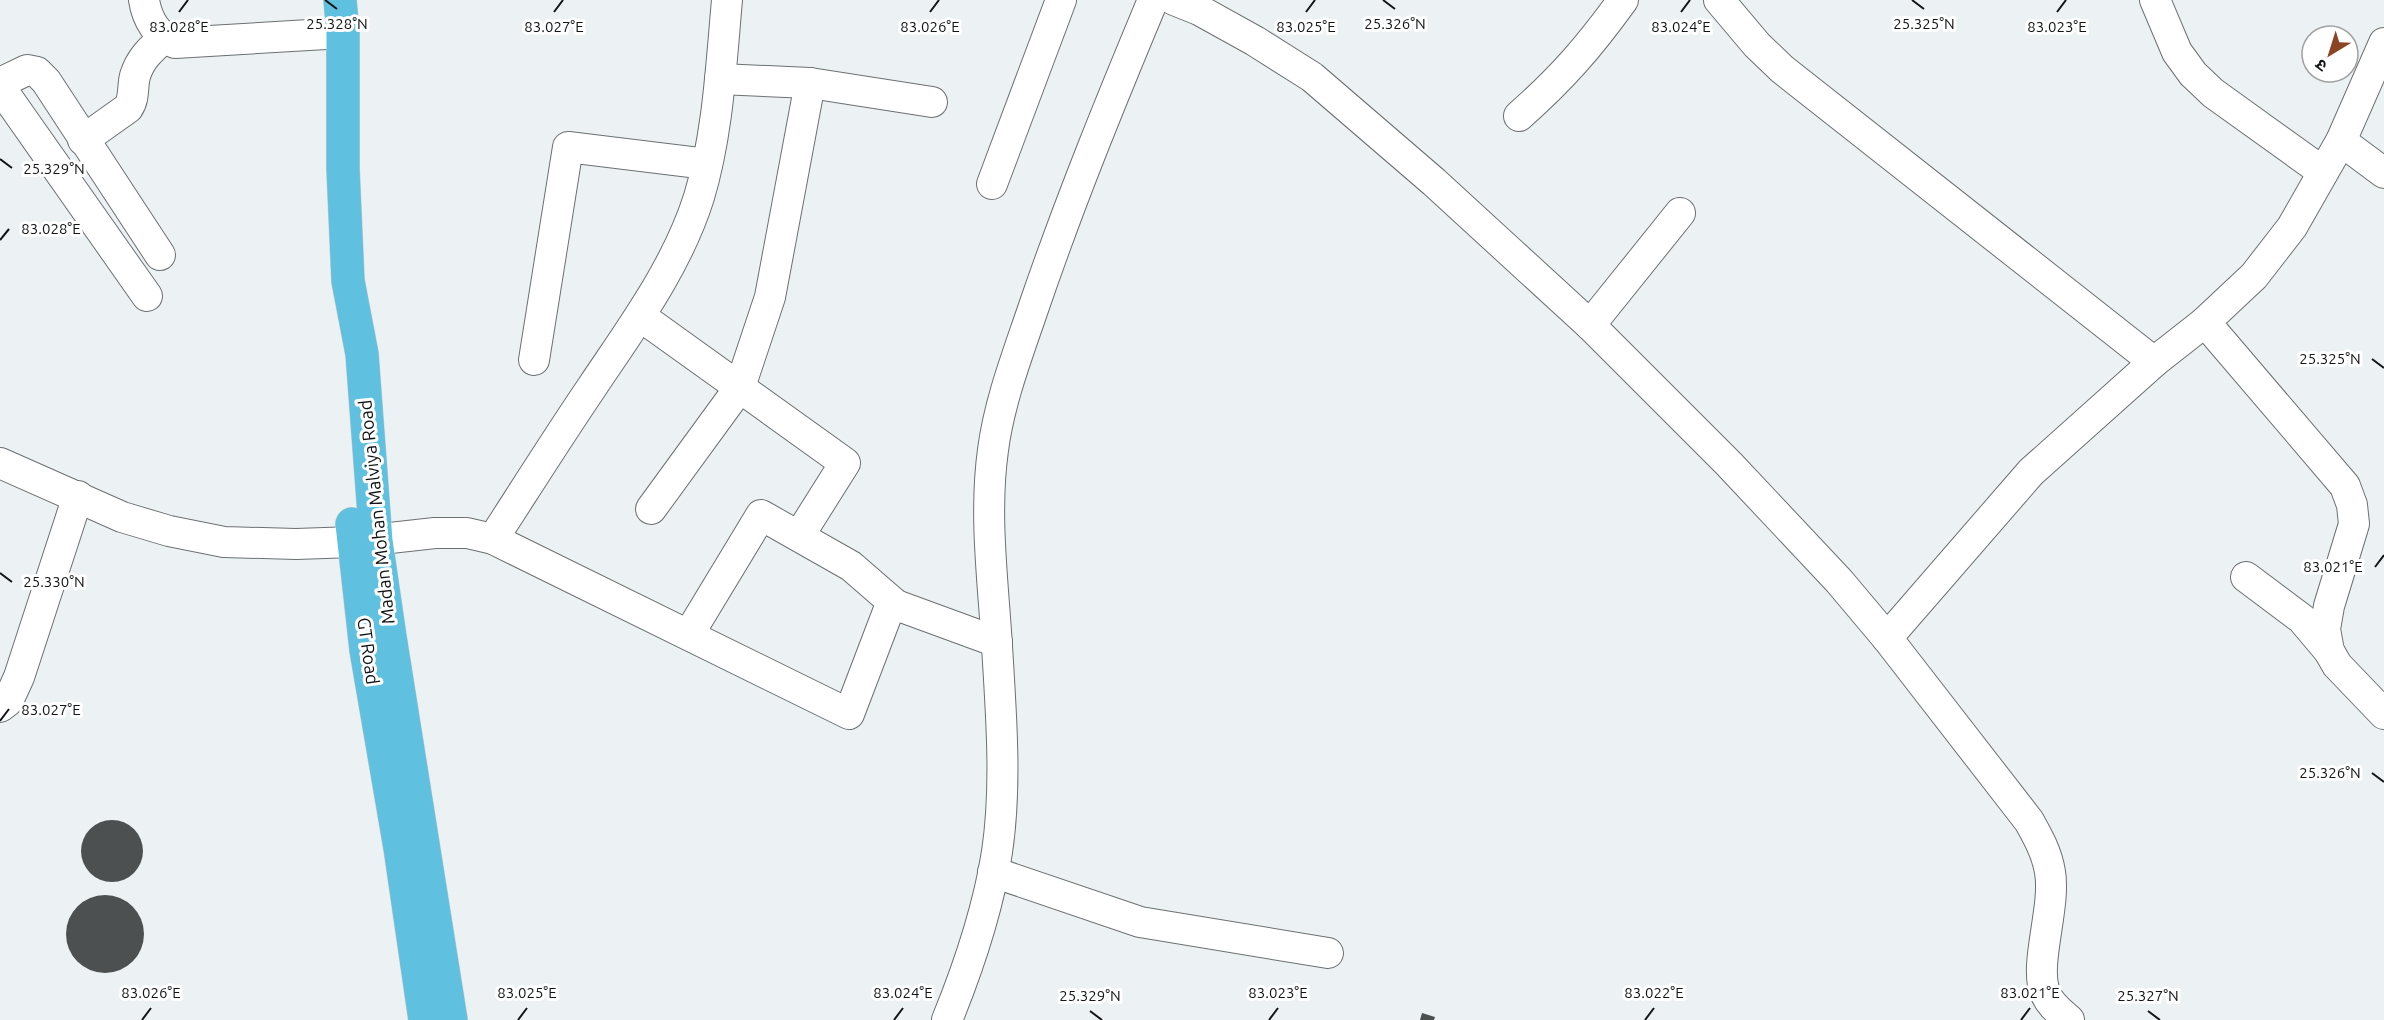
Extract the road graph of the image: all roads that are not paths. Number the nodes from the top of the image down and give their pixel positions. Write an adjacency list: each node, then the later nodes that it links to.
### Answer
1 (144, 0): 11 (street)
2 (340, 0): 10 (highway, Madan Mohan Malviya Road)
3 (727, 0): 13 (street)
4 (1061, 0): 23 (street)
5 (1153, 0): 43 (street)
6 (1174, 0): 29 (street)
7 (1623, 0): 17 (street)
8 (1719, 0): 31 (street)
9 (2155, 0): 21 (street)
10 (343, 33): 11 (street); 38 (highway, Madan Mohan Malviya Road)
11 (164, 38): 18 (street)
12 (2384, 43): 19 (street)
13 (720, 80): 14 (street); 20 (street)
14 (810, 83): 16 (street); 32 (street)
15 (0, 85): 18 (street); 26 (street)
16 (932, 102)
17 (1519, 116)
18 (83, 140): 25 (street)
19 (2341, 141): 21 (street); 22 (street)
20 (707, 164): 27 (street); 30 (street)
21 (2323, 172): 28 (street)
22 (2384, 173)
23 (992, 184)
24 (1680, 213): 29 (street)
25 (160, 255)
26 (147, 296)
27 (640, 316): 32 (street); 37 (street)
28 (2205, 322): 31 (street); 44 (street)
29 (1590, 325): 42 (street)
30 (534, 360)
31 (2154, 362): 42 (street)
32 (740, 387): 35 (street); 36 (street)
33 (0, 463): 34 (street)
34 (78, 496): 38 (street); 45 (street)
35 (651, 509)
36 (799, 537): 40 (street); 41 (street)
37 (493, 539): 38 (street); 41 (street)
38 (365, 542): 49 (highway, GT Road); 50 (highway, Madan Mohan Malviya Road)
39 (2246, 578): 44 (street)
40 (896, 604): 41 (street); 43 (street)
41 (689, 634)
42 (1887, 638): 52 (street)
43 (997, 642): 47 (street)
44 (2329, 651): 46 (street)
45 (0, 707)
46 (2384, 714)
47 (993, 872): 48 (street); 51 (street)
48 (1328, 952)
49 (425, 1020)
50 (451, 1020)
51 (947, 1020)
52 (2068, 1020)

